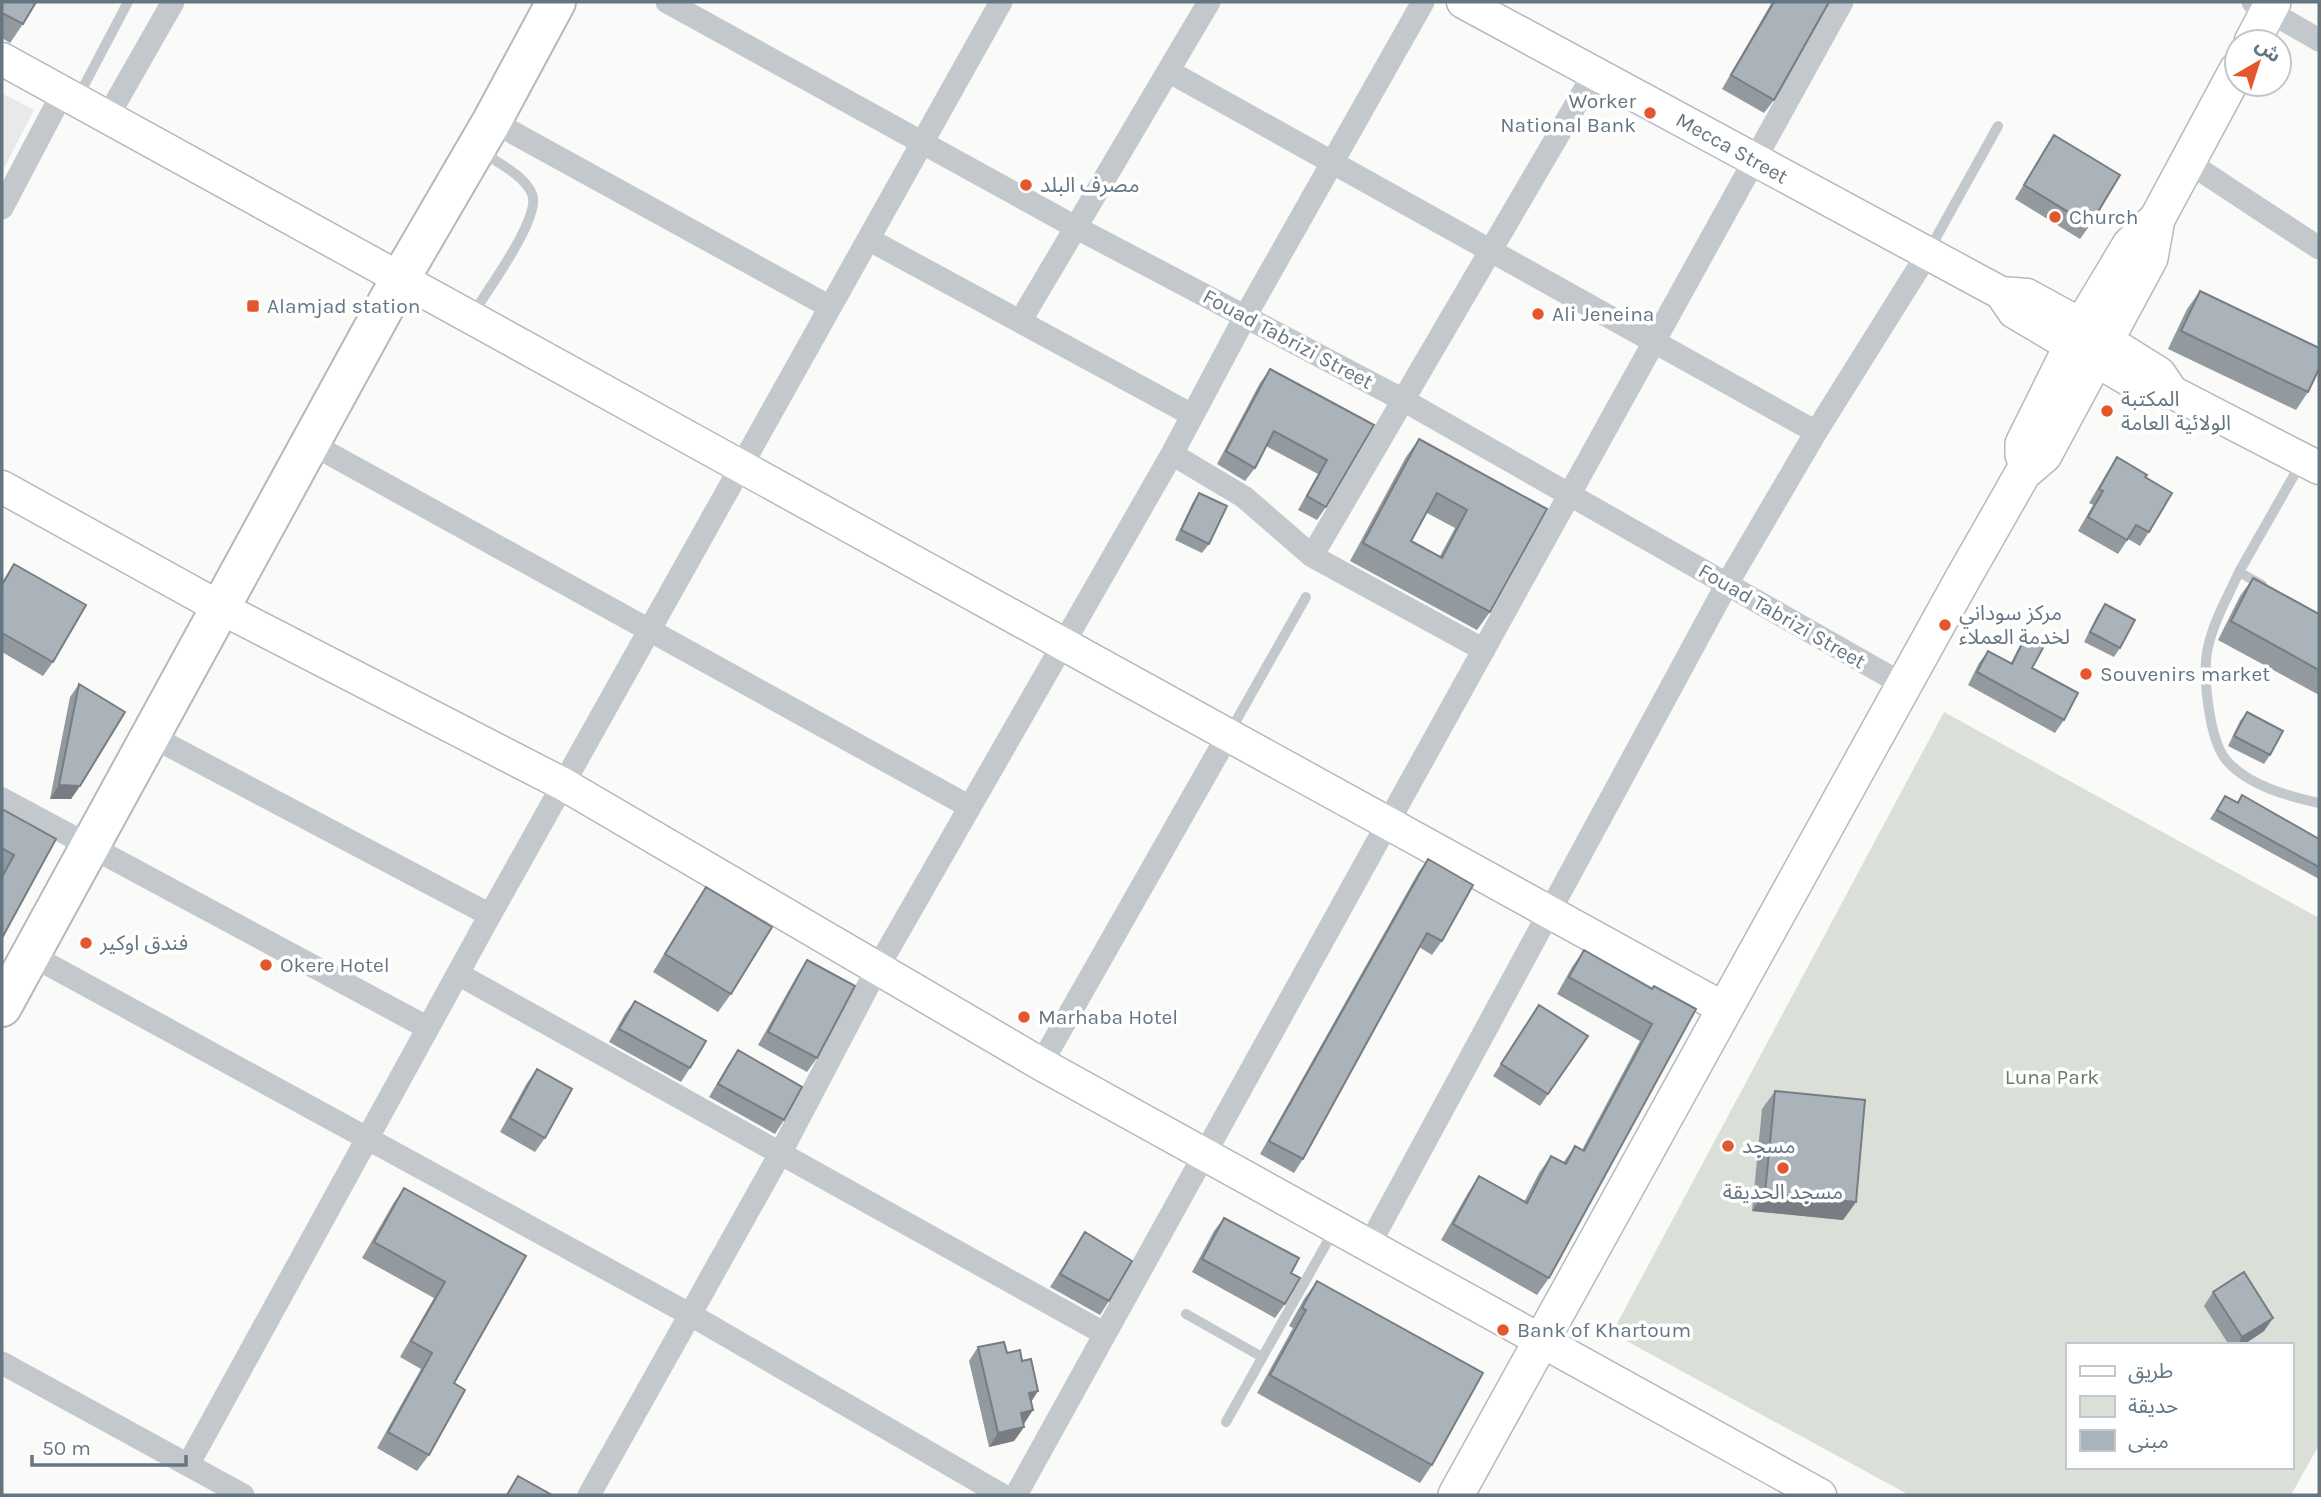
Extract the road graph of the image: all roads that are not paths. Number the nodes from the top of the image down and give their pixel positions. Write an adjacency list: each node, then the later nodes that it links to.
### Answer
1 (128, 2): 16 (lane)
2 (173, 2): 18 (street)
3 (556, 2): 20 (highway)
4 (667, 2): 21 (street, Fouad Tabrizi Street)
5 (1001, 2): 21 (street)
6 (1209, 2): 14 (street)
7 (1423, 2): 24 (street)
8 (1463, 2): 15 (street, Mecca Street)
9 (1842, 2): 22 (street)
10 (2265, 5): 11 (main road); 12 (street)
11 (2257, 28)
12 (2319, 40)
13 (2, 59): 16 (street)
14 (1170, 72): 24 (street); 26 (street)
15 (1595, 72): 22 (street, Mecca Street); 29 (street)
16 (70, 96): 18 (street); 25 (street)
17 (2223, 96): 23 (main road)
18 (108, 116): 31 (street)
19 (1998, 126): 30 (lane)
20 (484, 135): 31 (highway); 32 (street); 34 (lane)
21 (923, 142): 26 (street, Fouad Tabrizi Street); 27 (street)
22 (1754, 161): 30 (street, Mecca Street); 36 (street)
23 (2188, 162): 28 (street); 37 (main road)
24 (1332, 164): 29 (street); 33 (street)
25 (2, 208)
26 (1077, 228): 33 (street, Fouad Tabrizi Street); 35 (street)
27 (870, 240): 32 (street); 35 (street)
28 (2319, 248)
29 (1490, 251): 36 (street); 38 (street)
30 (1927, 253): 37 (street, Mecca Street); 40 (street)
31 (400, 279): 34 (street); 41 (highway)
32 (830, 307): 44 (street)
33 (1246, 315): 38 (street, Fouad Tabrizi Street); 39 (street)
34 (470, 317): 44 (street)
35 (1021, 320): 39 (street)
36 (1655, 339): 40 (street); 46 (street)
37 (2088, 343): 43 (street, Mecca Street); 56 (main road)
38 (1405, 401): 46 (street, Fouad Tabrizi Street); 47 (street)
39 (1192, 415): 42 (street)
40 (1816, 432): 49 (street)
41 (310, 443): 52 (highway); 53 (street)
42 (1172, 454): 47 (street); 54 (street)
43 (2311, 464): 48 (lane)
44 (743, 467): 53 (street); 54 (street)
45 (2, 486): 52 (street)
46 (1570, 496): 49 (street, Fouad Tabrizi Street); 55 (street)
47 (1312, 556): 55 (street)
48 (2239, 572): 50 (lane); 61 (lane)
49 (1727, 584): 56 (street, Fouad Tabrizi Street); 65 (street)
50 (2273, 591)
51 (1306, 597): 58 (lane)
52 (219, 607): 57 (highway); 59 (street)
53 (652, 629): 59 (street); 62 (street)
54 (1063, 643): 58 (street); 62 (street)
55 (1484, 650): 63 (street)
56 (1904, 685): 71 (main road)
57 (149, 735): 64 (highway); 66 (street)
58 (1228, 736): 63 (street); 73 (street)
59 (563, 785): 66 (street); 68 (street)
60 (2, 799): 64 (street)
61 (2319, 803)
62 (970, 807): 68 (street)
63 (1387, 825): 65 (street); 76 (street)
64 (90, 846): 67 (highway); 72 (street)
65 (1548, 913): 71 (street); 78 (street)
66 (490, 915): 69 (street)
67 (31, 955): 70 (highway); 74 (street)
68 (877, 969): 73 (street); 75 (street)
69 (458, 974): 72 (street); 75 (street)
70 (2, 1007)
71 (1725, 1009): 82 (main road)
72 (428, 1028): 74 (street)
73 (1041, 1064): 76 (street)
74 (368, 1142): 80 (street); 86 (street)
75 (780, 1154): 80 (street); 81 (street)
76 (1202, 1155): 77 (street); 81 (street)
77 (1335, 1228): 78 (street); 83 (lane)
78 (1368, 1247): 82 (street)
79 (1186, 1314): 83 (lane)
80 (691, 1315): 87 (street); 89 (street)
81 (1105, 1334): 90 (street)
82 (1541, 1341): 91 (main road); 92 (street)
83 (1262, 1357): 85 (lane)
84 (2, 1363): 86 (street)
85 (1226, 1422)
86 (188, 1465): 88 (street)
87 (594, 1493)
88 (243, 1495)
89 (1002, 1495)
90 (1016, 1495)
91 (1456, 1495)
92 (1820, 1495)

